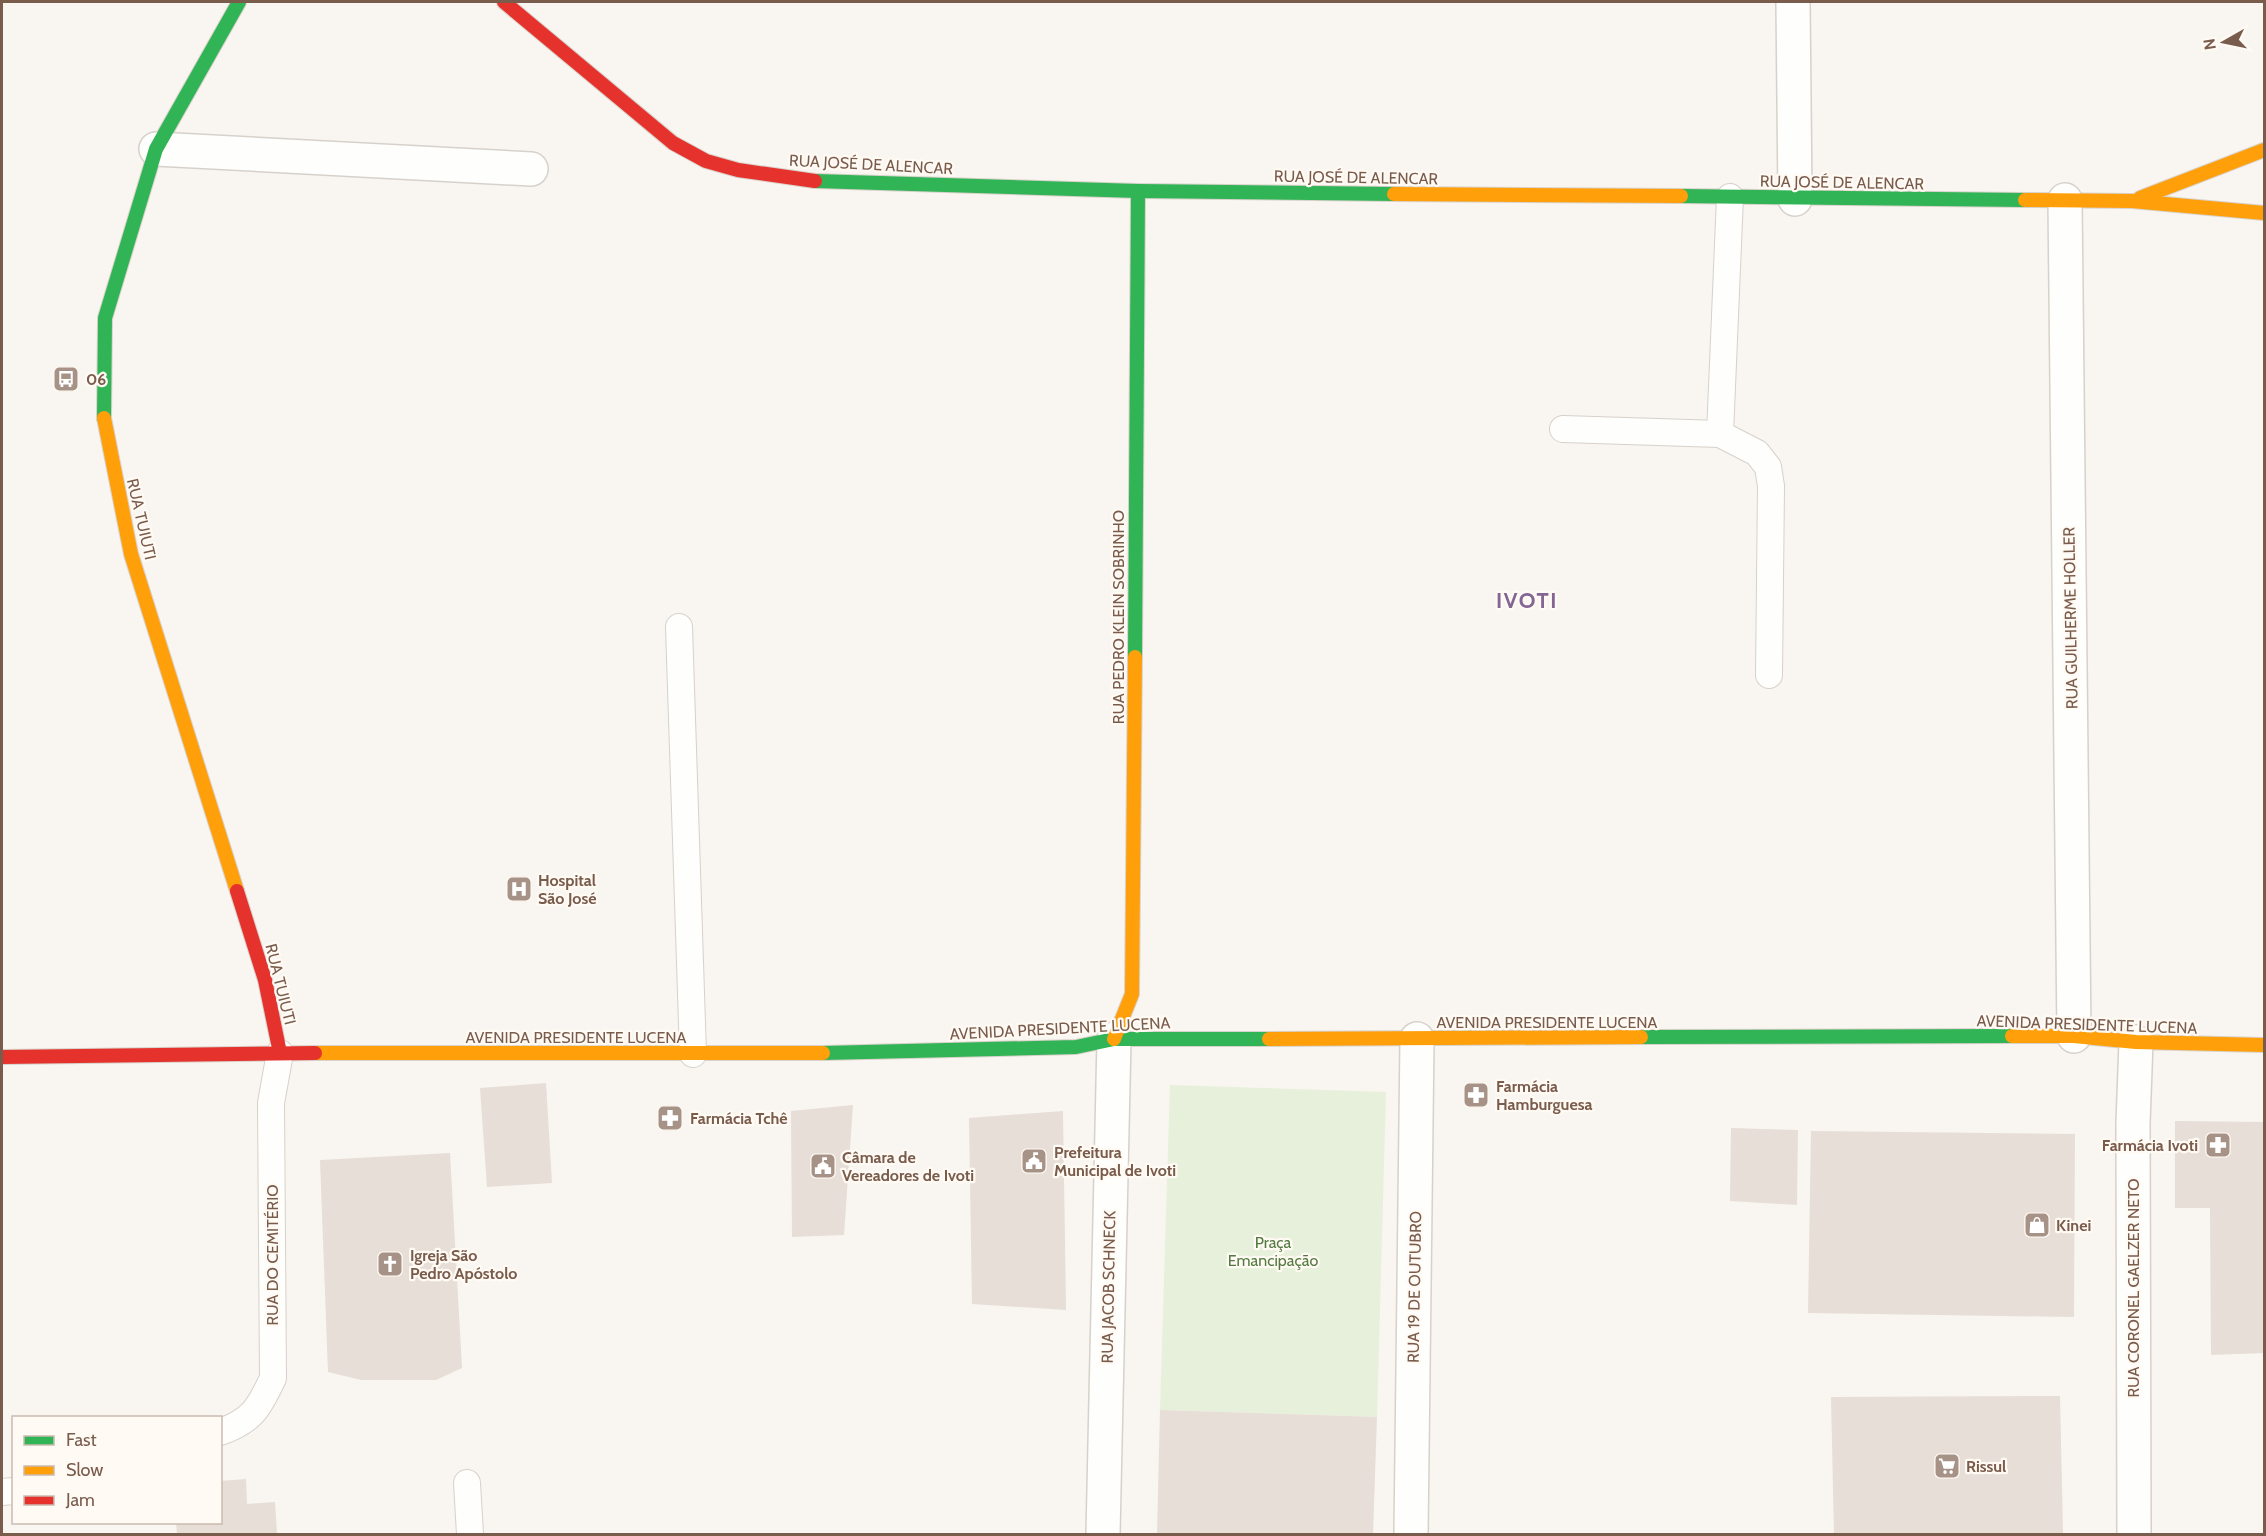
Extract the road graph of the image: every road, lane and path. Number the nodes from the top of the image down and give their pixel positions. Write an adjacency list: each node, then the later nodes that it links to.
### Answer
1 (239, 2): 4 (main road, RUA TUIUTI)
2 (504, 2): 7 (main road, RUA JOSÉ DE ALENCAR)
3 (1793, 2): 9 (street)
4 (156, 149): 6 (street); 22 (main road, RUA TUIUTI)
5 (2265, 150): 11 (main road)
6 (531, 169)
7 (1138, 191): 8 (main road, RUA JOSÉ DE ALENCAR); 18 (main road, RUA PEDRO KLEIN SOBRINHO)
8 (1730, 197): 9 (main road, RUA JOSÉ DE ALENCAR); 14 (lane)
9 (1795, 199): 10 (main road, RUA JOSÉ DE ALENCAR)
10 (2065, 201): 11 (main road, RUA JOSÉ DE ALENCAR); 17 (street, RUA GUILHERME HOLLER)
11 (2133, 201): 12 (main road, RUA JOSÉ DE ALENCAR)
12 (2265, 213)
13 (1563, 429): 14 (lane)
14 (1720, 434): 16 (lane)
15 (679, 627): 23 (lane)
16 (1769, 675)
17 (2074, 1036): 19 (main road, AVENIDA PRESIDENTE LUCENA); 20 (main road, AVENIDA PRESIDENTE LUCENA)
18 (1114, 1039): 19 (main road, AVENIDA PRESIDENTE LUCENA); 23 (main road, AVENIDA PRESIDENTE LUCENA); 28 (street, RUA JACOB SCHNECK)
19 (1417, 1039): 29 (street, RUA 19 DE OUTUBRO)
20 (2136, 1042): 21 (main road, AVENIDA PRESIDENTE LUCENA); 30 (street, RUA CORONEL GAELZER NETO)
21 (2265, 1045)
22 (280, 1053): 23 (main road, AVENIDA PRESIDENTE LUCENA); 24 (main road, AVENIDA PRESIDENTE LUCENA); 25 (lane, RUA DO CEMITÉRIO)
23 (693, 1054)
24 (2, 1057)
25 (222, 1431)
26 (467, 1483): 27 (lane)
27 (470, 1534)
28 (1103, 1534)
29 (1411, 1534)
30 (2134, 1534)

